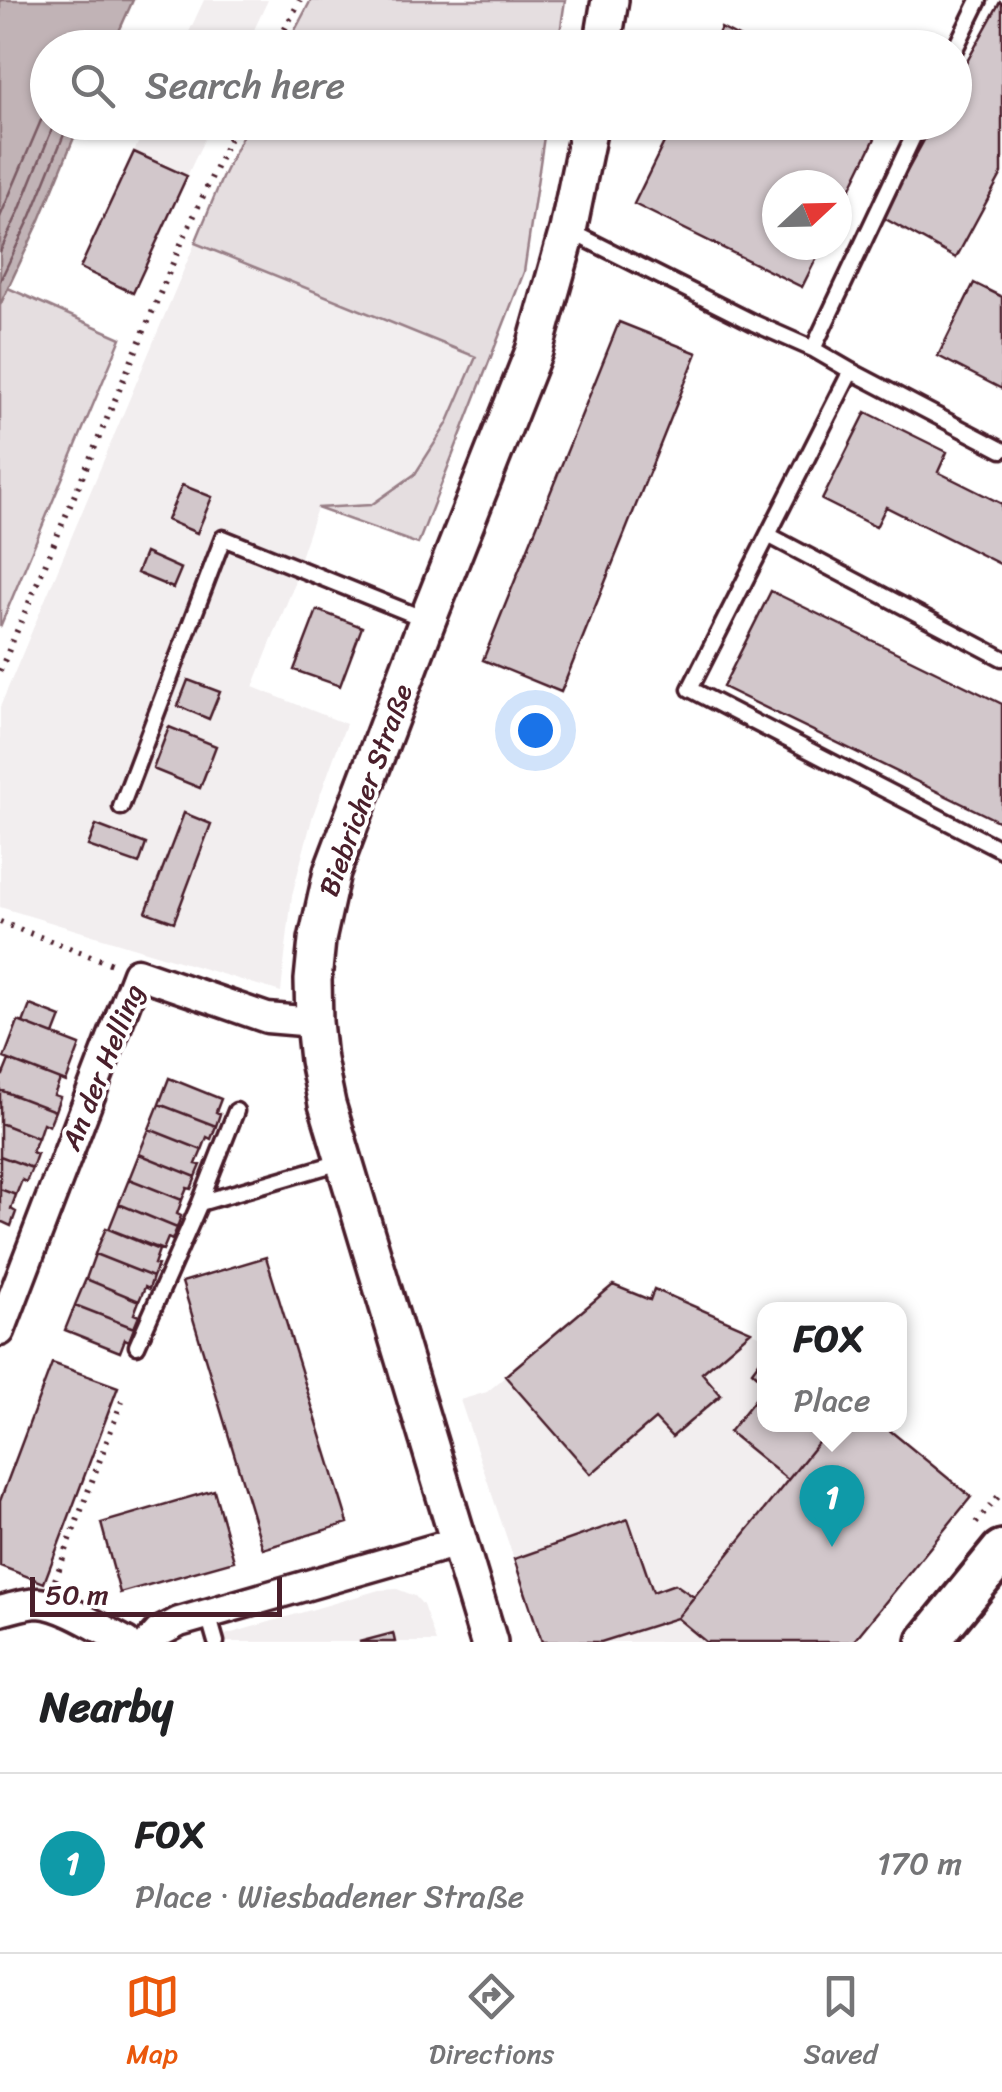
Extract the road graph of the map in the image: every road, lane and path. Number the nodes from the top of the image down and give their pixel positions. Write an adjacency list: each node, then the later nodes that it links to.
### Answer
1 (300, 0): 4 (path)
2 (610, 0): 5 (street)
3 (979, 0): 6 (lane)
4 (284, 30)
5 (605, 30)
6 (964, 30)
7 (228, 140): 17 (path)
8 (586, 140): 10 (street, Biebricher Straße)
9 (912, 140): 11 (lane)
10 (568, 230): 11 (lane); 15 (street, Biebricher Straße)
11 (813, 349): 12 (lane)
12 (851, 371): 13 (lane); 14 (lane)
13 (1002, 450)
14 (768, 535): 16 (lane); 19 (lane)
15 (428, 620): 18 (lane); 22 (street, Biebricher Straße)
16 (1002, 658)
17 (0, 671)
18 (120, 807)
19 (1002, 850)
20 (0, 922): 21 (path)
21 (136, 973): 22 (street, An der Helling); 26 (street, An der Helling)
22 (314, 1022): 24 (street, Biebricher Straße)
23 (236, 1111): 25 (lane)
24 (344, 1161): 25 (lane); 29 (street, Biebricher Straße)
25 (200, 1203): 27 (lane)
26 (0, 1331)
27 (137, 1346)
28 (122, 1398): 31 (path)
29 (458, 1542): 33 (street); 37 (street, Biebricher Straße)
30 (1002, 1552): 38 (main road)
31 (46, 1604): 32 (street); 34 (street)
32 (0, 1611)
33 (208, 1614): 35 (street); 36 (lane)
34 (126, 1642)
35 (150, 1642)
36 (216, 1642)
37 (489, 1642)
38 (928, 1642)

